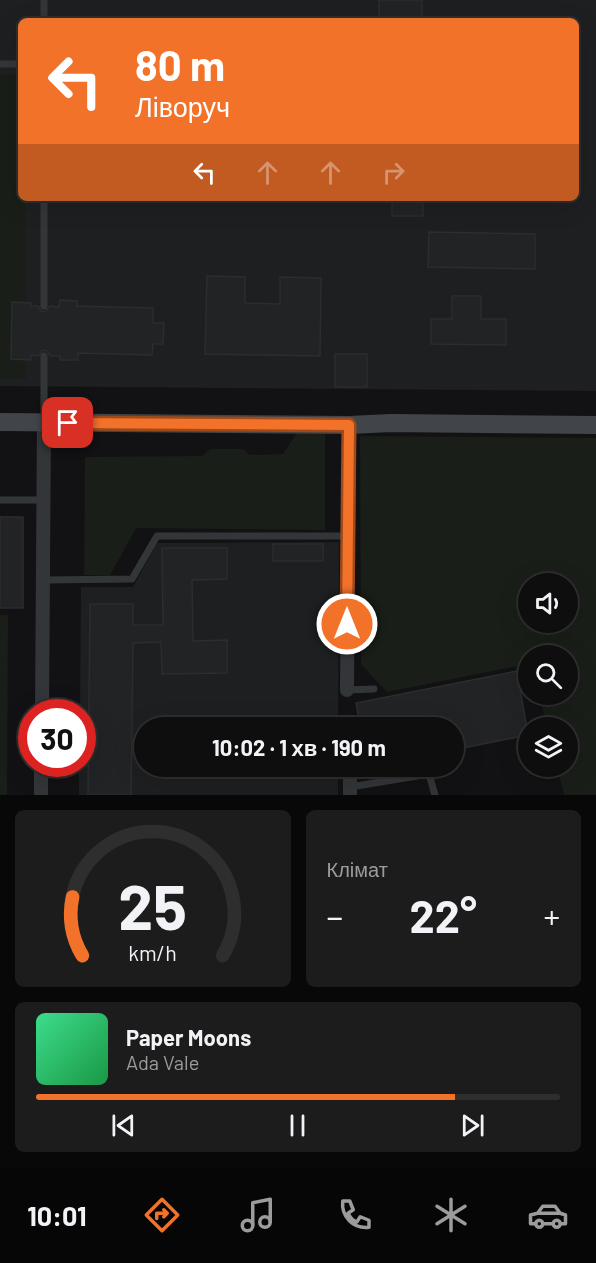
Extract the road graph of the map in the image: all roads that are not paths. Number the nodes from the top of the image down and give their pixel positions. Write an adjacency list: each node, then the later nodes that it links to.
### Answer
1 (44, 0): 2 (lane)
2 (44, 18)
3 (0, 64): 4 (lane)
4 (18, 64)
5 (44, 201): 6 (lane)
6 (44, 306)
7 (44, 356): 9 (lane)
8 (0, 422): 9 (street)
9 (44, 422): 10 (street); 13 (street)
10 (349, 425): 11 (street); 14 (street)
11 (596, 425)
12 (0, 500): 13 (lane)
13 (44, 500): 15 (street)
14 (348, 536): 15 (lane); 17 (street)
15 (43, 580): 18 (street)
16 (374, 689): 17 (lane)
17 (347, 690)
18 (42, 699)
19 (41, 777): 21 (street)
20 (350, 791): 22 (lane)
21 (41, 795)
22 (435, 795)

